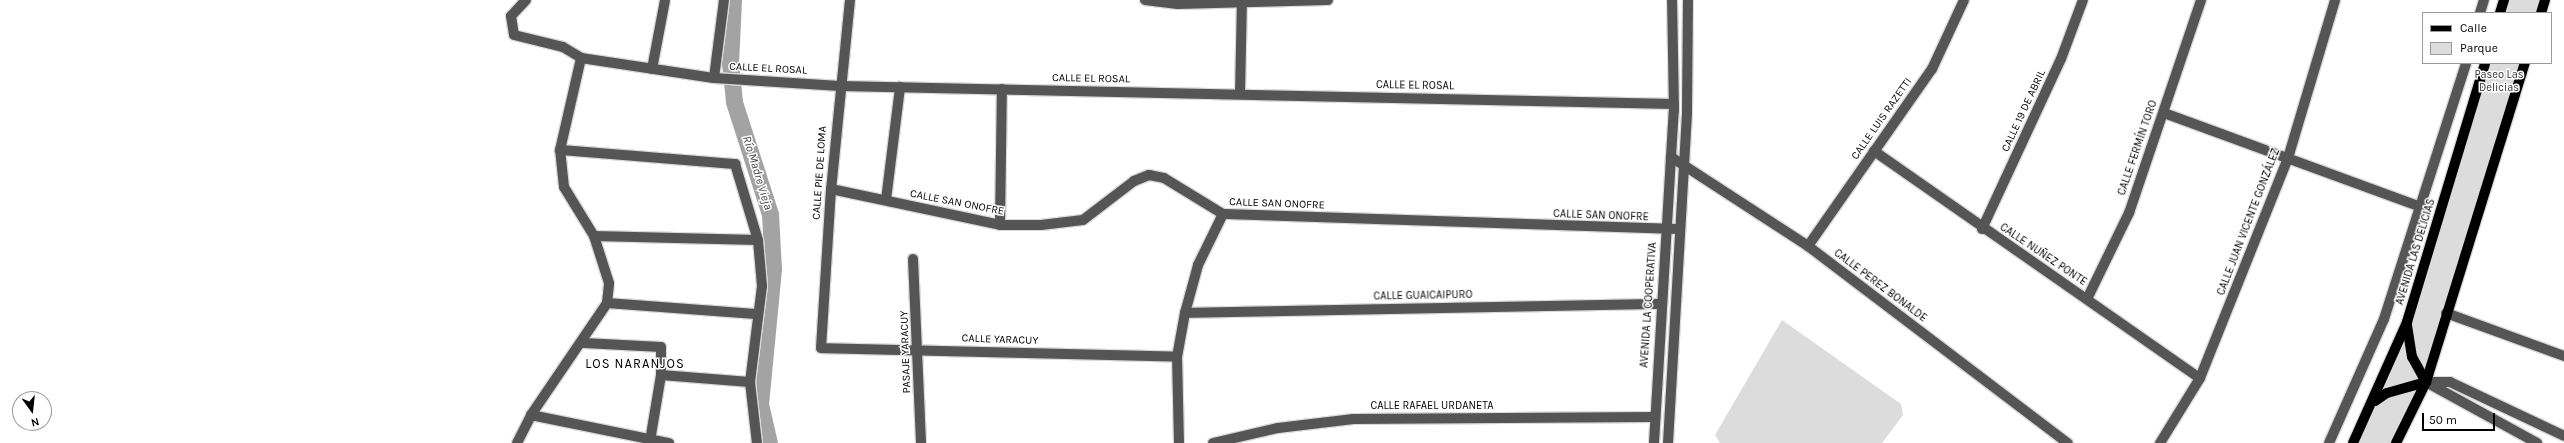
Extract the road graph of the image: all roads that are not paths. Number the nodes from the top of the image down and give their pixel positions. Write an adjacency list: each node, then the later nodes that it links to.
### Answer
1 (526, 0): 20 (street, CALLE EL ROSAL)
2 (664, 0): 24 (street)
3 (724, 0): 25 (street)
4 (850, 0): 26 (street, CALLE PIE DE LOMA)
5 (1145, 0): 16 (street)
6 (1328, 0): 16 (street)
7 (1672, 0): 30 (street, AVENIDA LA COOPERATIVA)
8 (1688, 0): 36 (street)
9 (1964, 0): 33 (street, CALLE LUIS RAZETTI)
10 (2083, 0): 42 (street, CALLE 19 DE ABRIL)
11 (2200, 0): 31 (street, CALLE FERMÍN TORO)
12 (2335, 0): 35 (street, CALLE JUAN VICENTE GONZÁLEZ)
13 (2484, 0): 17 (street)
14 (2504, 0): 18 (main road)
15 (2545, 0): 19 (main road)
16 (1242, 2): 29 (street)
17 (2480, 12)
18 (2500, 12)
19 (2541, 12)
20 (581, 58): 24 (street, CALLE EL ROSAL); 32 (street)
21 (2466, 64): 39 (street)
22 (2485, 64): 55 (main road, AVENIDA LAS DELICIAS)
23 (2525, 64): 52 (main road)
24 (652, 69): 25 (street, CALLE EL ROSAL)
25 (714, 78): 26 (street, CALLE EL ROSAL)
26 (840, 86): 27 (street, CALLE EL ROSAL); 37 (street, CALLE PIE DE LOMA)
27 (900, 87): 28 (street, CALLE EL ROSAL); 38 (street)
28 (1002, 89): 29 (street, CALLE EL ROSAL); 41 (street)
29 (1240, 94): 30 (street, CALLE EL ROSAL)
30 (1674, 104): 34 (street, AVENIDA LA COOPERATIVA)
31 (2164, 113): 35 (street); 49 (street, CALLE FERMÍN TORO)
32 (560, 150): 45 (street); 46 (street)
33 (1874, 151): 42 (street, CALLE NUÑEZ PONTE); 47 (street, CALLE LUIS RAZETTI)
34 (1671, 157): 36 (street, CALLE PEREZ BONALDE); 44 (street, AVENIDA LA COOPERATIVA)
35 (2288, 158): 39 (street); 62 (street, CALLE JUAN VICENTE GONZÁLEZ)
36 (1684, 164): 43 (street); 47 (street, CALLE PEREZ BONALDE)
37 (830, 189): 38 (street, CALLE SAN ONOFRE); 57 (street, CALLE PIE DE LOMA)
38 (886, 200): 41 (street, CALLE SAN ONOFRE)
39 (2421, 207): 81 (street)
40 (1223, 214): 41 (street, CALLE SAN ONOFRE); 44 (street, CALLE SAN ONOFRE); 53 (street)
41 (1000, 224)
42 (1982, 229): 49 (street, CALLE NUÑEZ PONTE)
43 (1680, 230): 44 (street, CALLE SAN ONOFRE); 78 (street)
44 (1666, 231): 51 (street, AVENIDA LA COOPERATIVA)
45 (594, 236): 46 (street); 50 (street)
46 (758, 240): 54 (street)
47 (1808, 246): 79 (street, CALLE PEREZ BONALDE)
48 (913, 259): 58 (street, PASAJE YARACUY)
49 (2087, 299): 62 (street, CALLE NUÑEZ PONTE)
50 (607, 303): 54 (street); 56 (street)
51 (1661, 304): 53 (street, CALLE GUAICAIPURO); 67 (street, AVENIDA LA COOPERATIVA)
52 (2446, 312): 59 (street); 64 (main road)
53 (1185, 313): 60 (street)
54 (756, 314): 63 (street)
55 (2407, 322): 64 (main road); 65 (main road, AVENIDA LAS DELICIAS)
56 (584, 343): 61 (street); 66 (street)
57 (821, 348): 58 (street, CALLE YARACUY)
58 (918, 350): 60 (street, CALLE YARACUY); 74 (street, PASAJE YARACUY)
59 (2564, 356)
60 (1178, 357): 75 (street)
61 (661, 375): 63 (street); 70 (street)
62 (2200, 378): 80 (street, CALLE JUAN VICENTE GONZÁLEZ)
63 (750, 382): 73 (street)
64 (2426, 382): 65 (main road); 68 (street); 83 (main road); 84 (street)
65 (2374, 401): 82 (main road, AVENIDA LAS DELICIAS)
66 (531, 416): 69 (street); 71 (street)
67 (1654, 417): 76 (street, CALLE RAFAEL URDANETA); 77 (street, AVENIDA LA COOPERATIVA)
68 (2564, 436)
69 (613, 438): 70 (street)
70 (650, 441): 72 (street)
71 (517, 443)
72 (669, 443)
73 (757, 443)
74 (921, 443)
75 (1179, 443)
76 (1212, 443)
77 (1654, 443)
78 (1668, 443)
79 (2068, 443)
80 (2160, 443)
81 (2329, 443)
82 (2353, 443)
83 (2396, 443)
84 (2537, 443)

